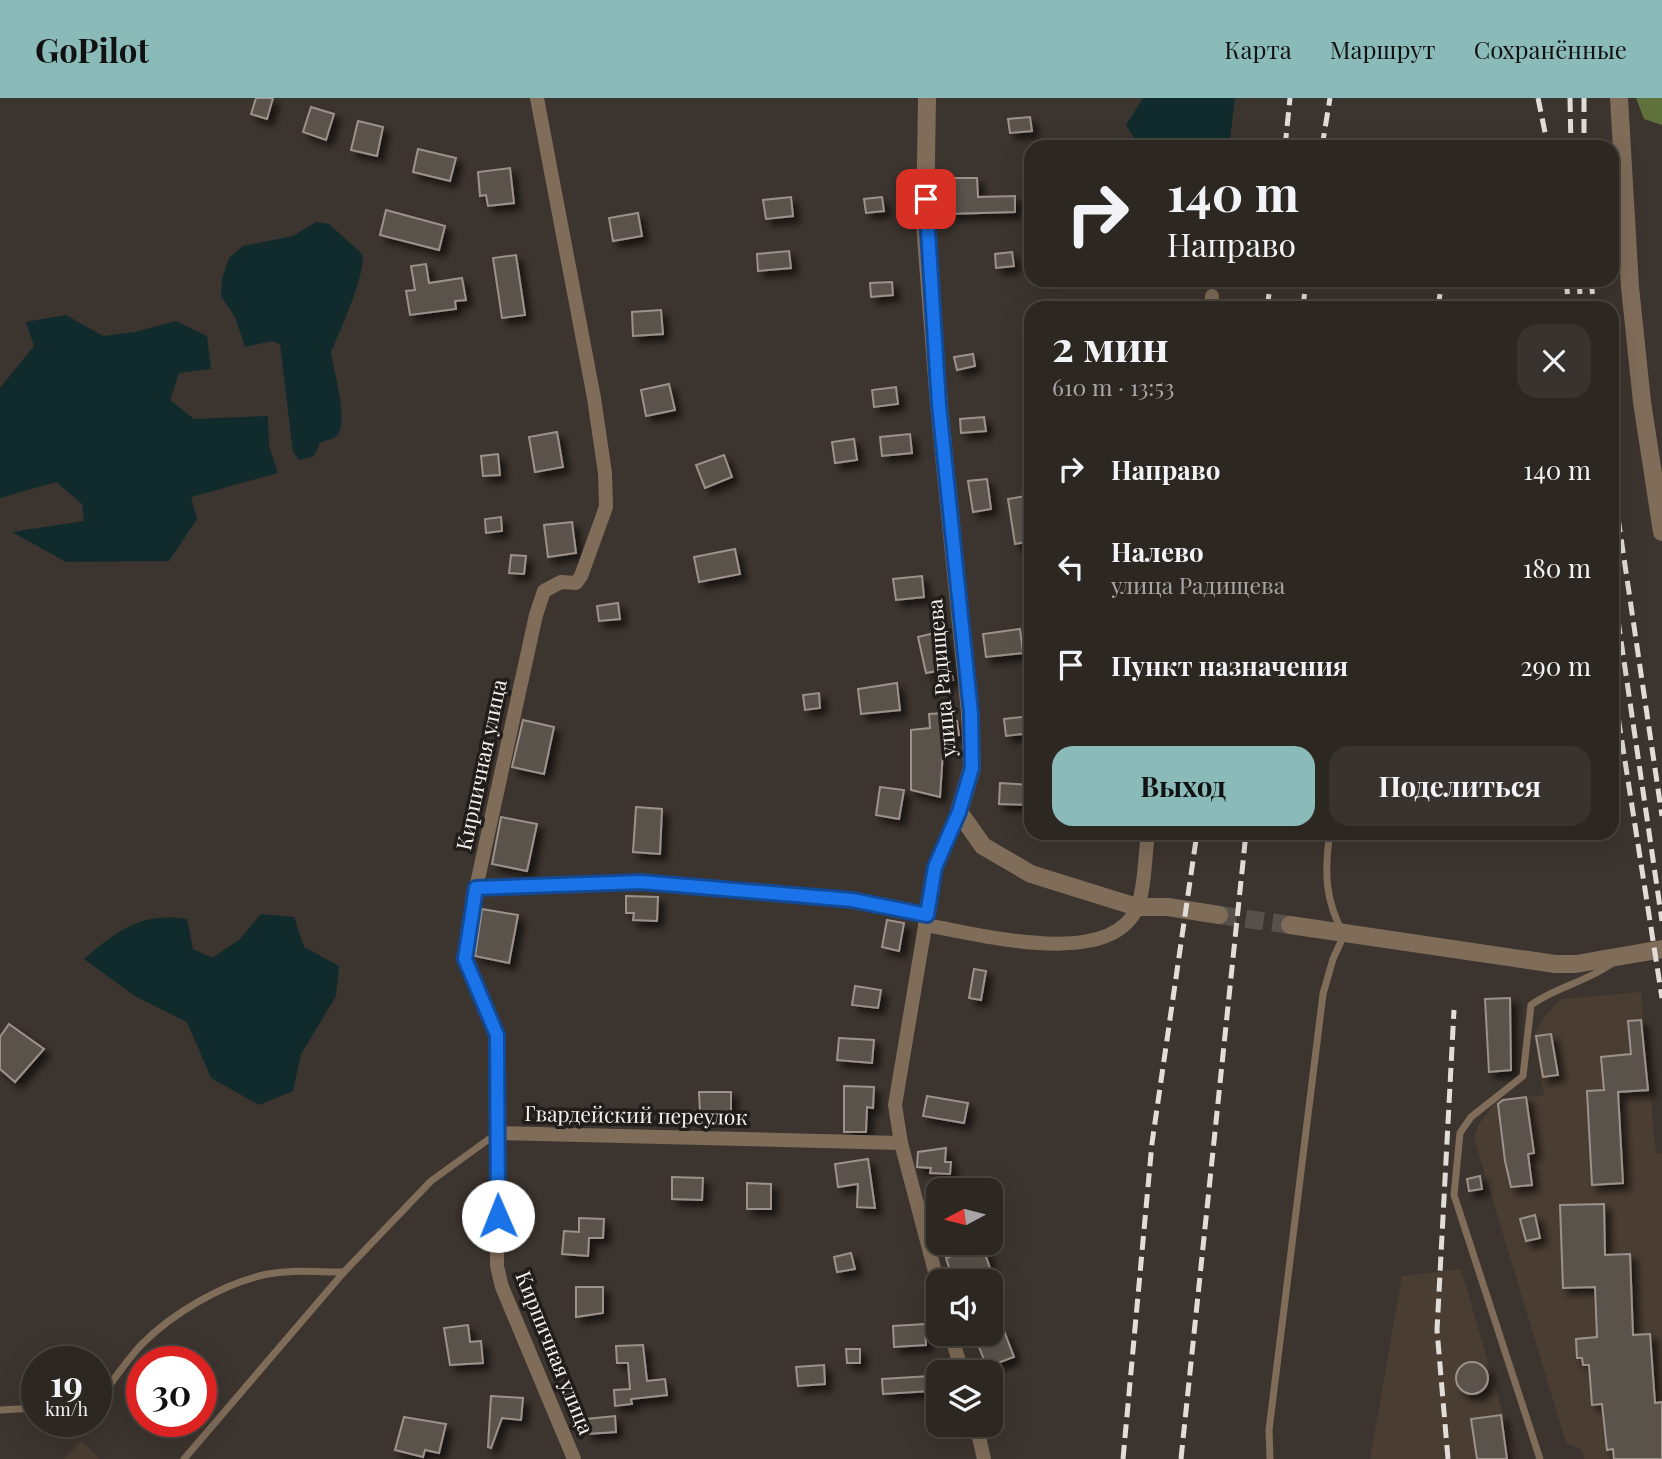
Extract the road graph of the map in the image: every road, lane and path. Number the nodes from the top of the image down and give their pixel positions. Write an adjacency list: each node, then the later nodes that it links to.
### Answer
1 (537, 98): 8 (street, Кирпичная улица)
2 (927, 98): 5 (street, улица Радищева)
3 (1619, 98): 4 (street)
4 (1662, 532)
5 (959, 812): 9 (street); 11 (street, улица Радищева)
6 (1147, 840): 9 (street)
7 (1329, 840): 13 (lane)
8 (476, 888): 11 (lane); 16 (street, Кирпичная улица)
9 (1137, 907): 10 (street); 11 (street)
10 (1219, 915)
11 (926, 920): 17 (street, улица Радищева)
12 (1290, 925): 13 (street)
13 (1344, 934): 15 (street); 27 (lane)
14 (1662, 949): 15 (street)
15 (1620, 957): 28 (lane)
16 (497, 1133): 17 (street, Гвардейский переулок); 19 (lane, Гвардейский переулок); 26 (street, Кирпичная улица)
17 (901, 1143): 18 (street, улица Радищева)
18 (934, 1269)
19 (344, 1272): 20 (lane); 25 (lane, Гвардейский переулок)
20 (112, 1383)
21 (21, 1409): 22 (lane)
22 (0, 1410)
23 (979, 1437): 24 (street)
24 (984, 1458)
25 (184, 1459)
26 (574, 1459)
27 (1270, 1459)
28 (1540, 1459)

